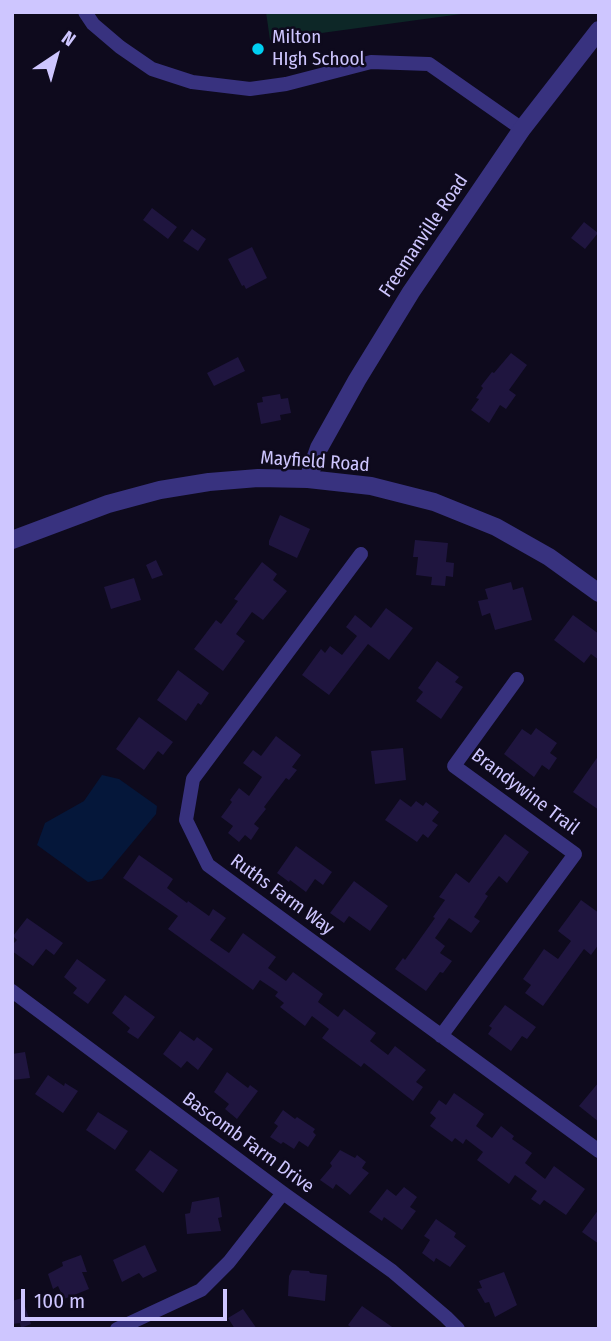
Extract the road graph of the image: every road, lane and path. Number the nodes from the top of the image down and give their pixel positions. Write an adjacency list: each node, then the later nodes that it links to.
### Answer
1 (85, 12): 3 (street)
2 (599, 30): 3 (street, Freemanville Road)
3 (522, 129): 4 (street, Freemanville Road)
4 (308, 479): 5 (street, Mayfield Road); 7 (street, Mayfield Road)
5 (12, 541)
6 (361, 554): 10 (street, Ruths Farm Way)
7 (599, 593)
8 (517, 679): 10 (street, Brandywine Trail)
9 (12, 991): 12 (street, Bascomb Farm Drive)
10 (441, 1035): 11 (street, Ruths Farm Way)
11 (599, 1151)
12 (283, 1194): 13 (street); 14 (street, Bascomb Farm Drive)
13 (117, 1329)
14 (458, 1329)

